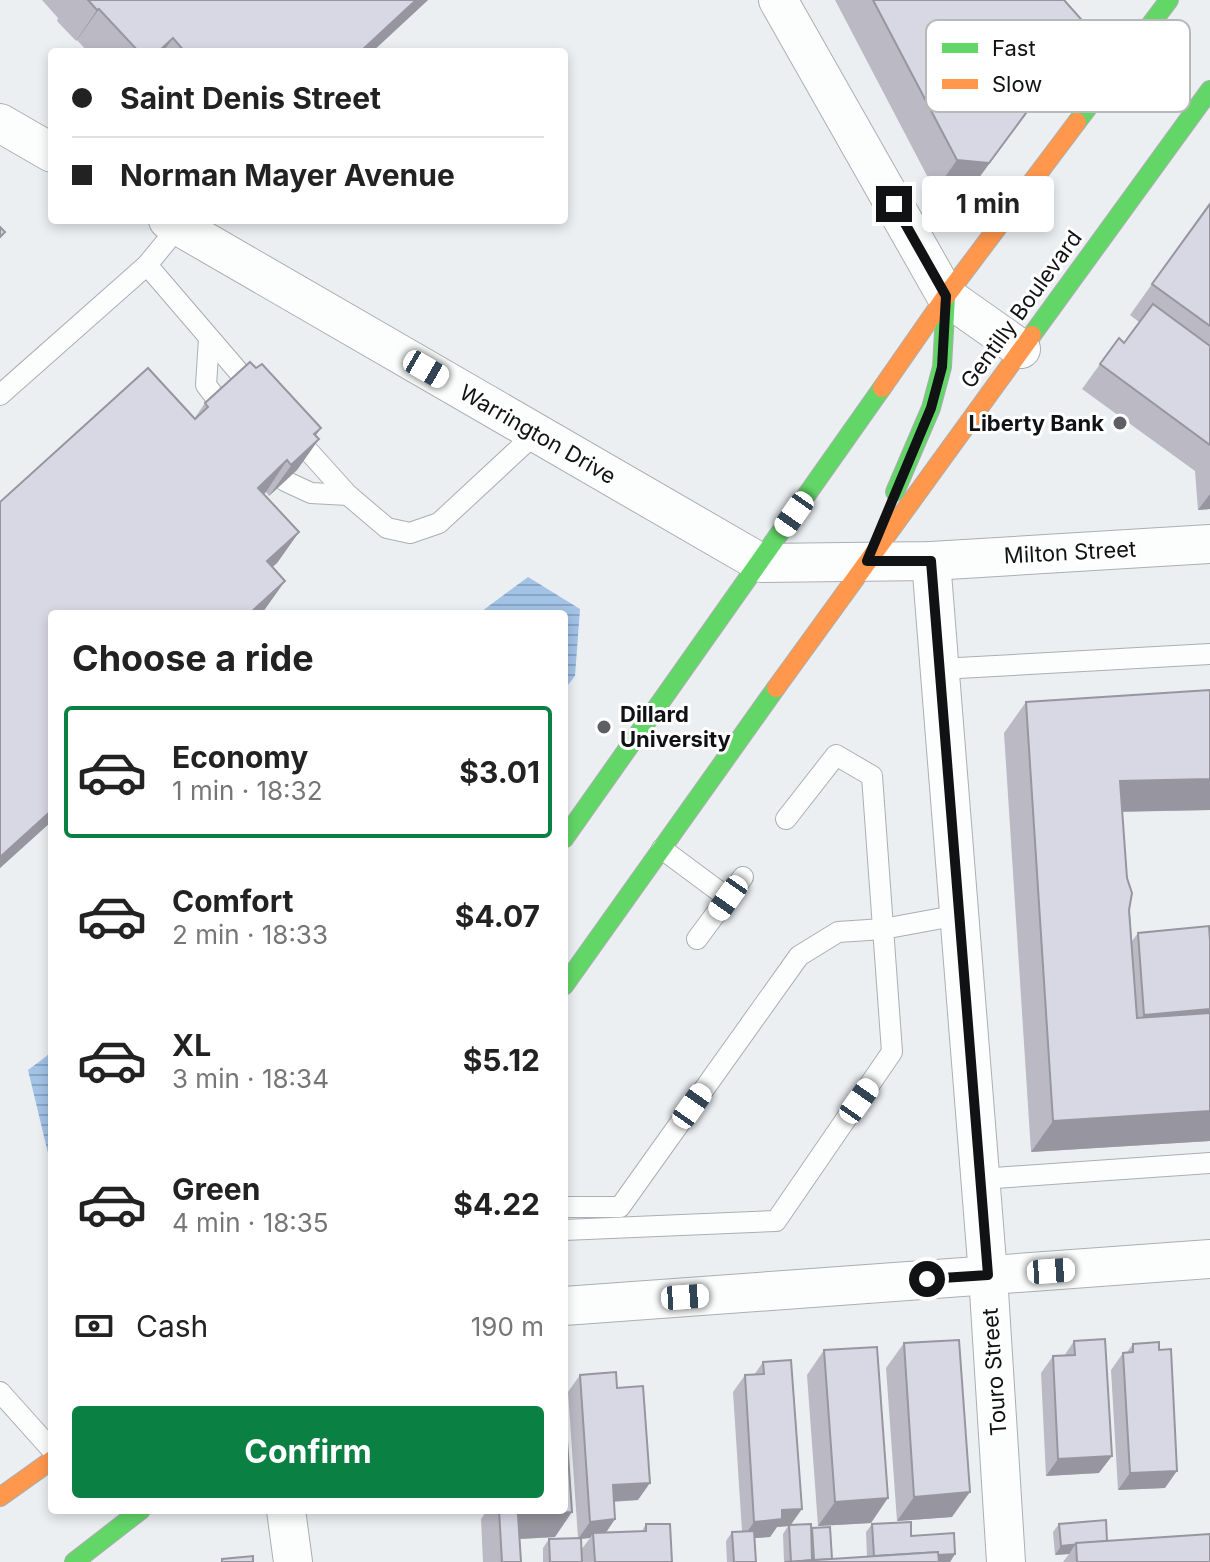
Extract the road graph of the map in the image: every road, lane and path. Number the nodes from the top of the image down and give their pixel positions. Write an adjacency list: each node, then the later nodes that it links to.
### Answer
1 (778, 0): 11 (street)
2 (1169, 0): 3 (main road)
3 (1154, 20)
4 (1210, 90): 13 (main road, Gentilly Boulevard)
5 (1085, 112): 11 (main road)
6 (0, 123): 7 (street)
7 (48, 151)
8 (172, 224): 10 (lane)
9 (175, 224): 16 (street, Warrington Drive)
10 (147, 265): 12 (lane); 14 (lane)
11 (946, 296): 13 (street); 20 (main road); 22 (main road)
12 (209, 339): 15 (lane); 18 (lane)
13 (1021, 349): 20 (main road, Gentilly Boulevard)
14 (0, 395)
15 (219, 402)
16 (536, 433): 18 (lane); 22 (street, Warrington Drive)
17 (285, 481): 18 (lane)
18 (348, 495)
19 (1210, 544): 21 (street, Milton Street)
20 (867, 561): 21 (street); 22 (street); 27 (main road, Gentilly Boulevard)
21 (931, 561): 24 (street, Touro Street)
22 (761, 563): 26 (main road)
23 (1210, 654): 24 (lane)
24 (940, 669): 30 (street, Touro Street)
25 (786, 819): 31 (lane)
26 (568, 833)
27 (662, 849): 29 (lane); 33 (main road, Gentilly Boulevard)
28 (743, 877): 29 (lane)
29 (728, 898): 32 (lane)
30 (959, 915): 31 (lane); 35 (street, Touro Street)
31 (883, 929): 36 (lane); 37 (lane)
32 (697, 939)
33 (568, 980)
34 (1210, 1163): 35 (lane)
35 (980, 1179): 39 (street, Touro Street)
36 (568, 1207)
37 (568, 1230)
38 (1210, 1259): 39 (street)
39 (988, 1275): 40 (street); 49 (street, Touro Street)
40 (568, 1306)
41 (0, 1392): 42 (lane)
42 (48, 1446)
43 (48, 1463): 44 (main road)
44 (0, 1497)
45 (136, 1514): 47 (main road)
46 (287, 1514): 48 (street)
47 (74, 1562)
48 (293, 1562)
49 (1006, 1562)

